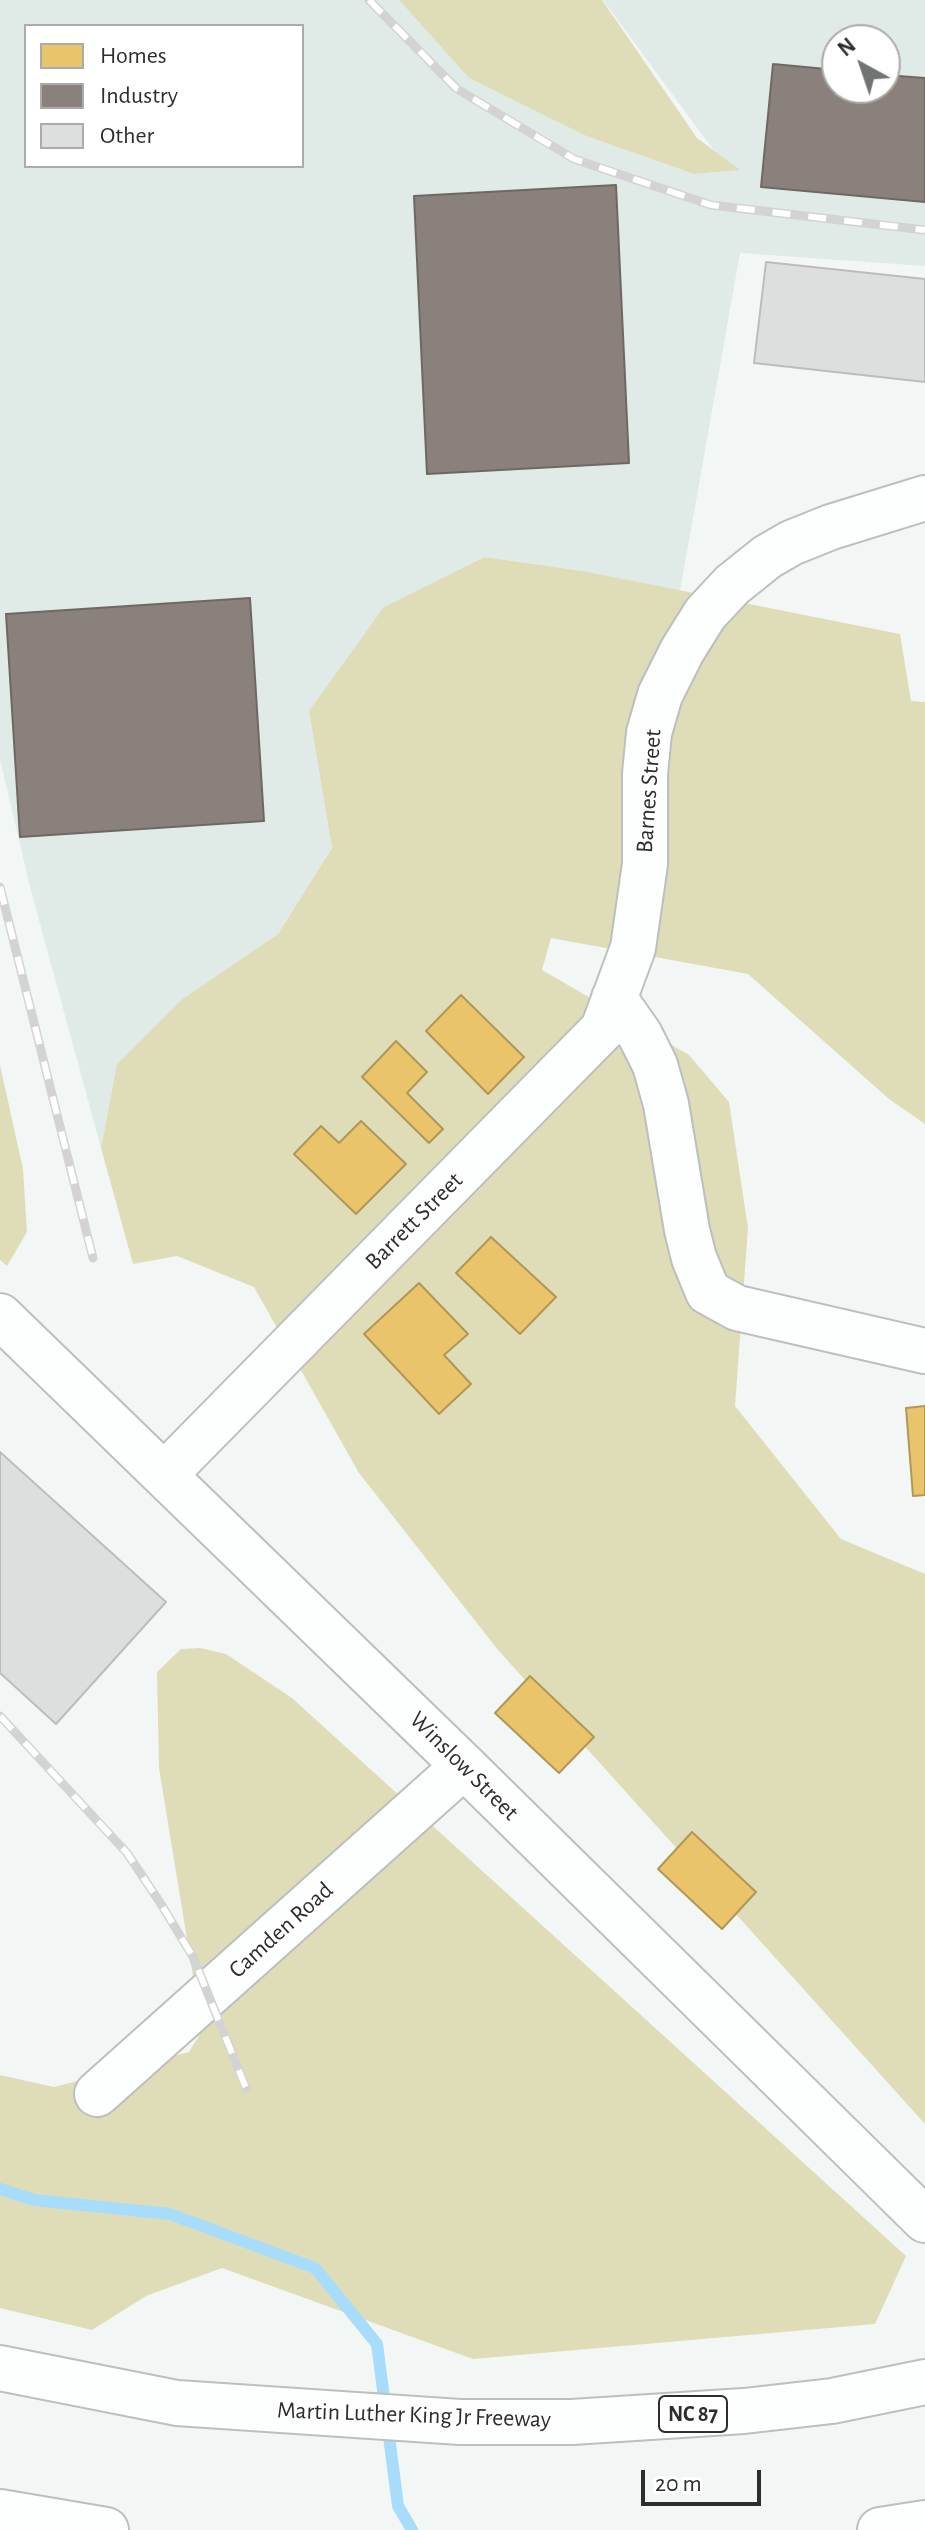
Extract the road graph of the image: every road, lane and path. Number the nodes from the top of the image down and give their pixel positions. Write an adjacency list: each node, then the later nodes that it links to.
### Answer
1 (925, 498): 2 (main road, Barnes Street)
2 (633, 948): 3 (main road, Barrett Street)
3 (614, 998): 5 (main road); 6 (main road, Barrett Street)
4 (0, 1316): 6 (main road, Winslow Street)
5 (925, 1351)
6 (164, 1475): 7 (main road, Winslow Street)
7 (464, 1766): 8 (main road, Camden Road); 9 (main road, Winslow Street)
8 (97, 2094)
9 (925, 2220)
10 (0, 2368): 11 (main road, Martin Luther King Jr Freeway / NC 87)
11 (925, 2382)
12 (0, 2512): 14 (main road)
13 (925, 2523): 15 (main road)
14 (106, 2530)
15 (880, 2530)

